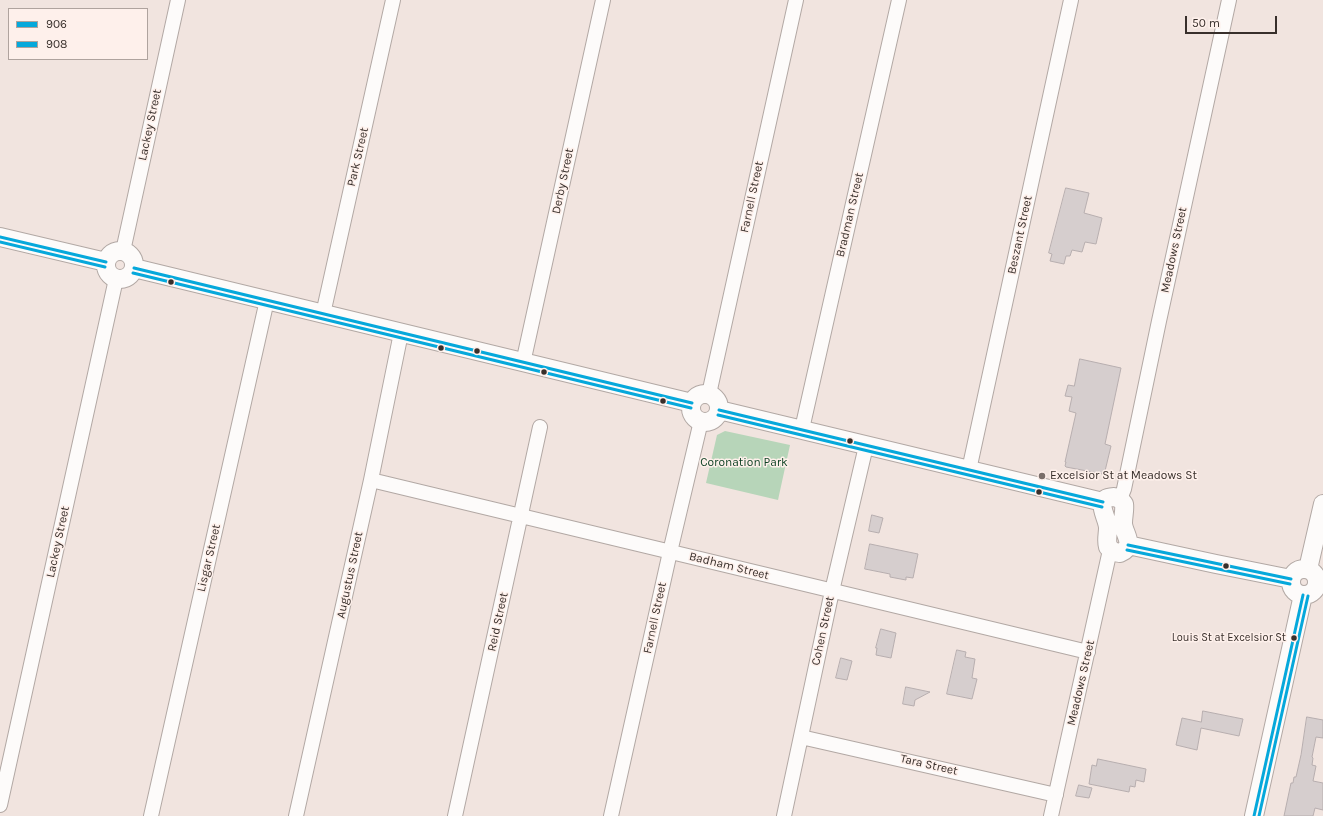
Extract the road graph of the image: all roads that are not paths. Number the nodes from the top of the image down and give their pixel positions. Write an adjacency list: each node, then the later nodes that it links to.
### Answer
1 (178, 0): 9 (street, Lackey Street)
2 (393, 0): 14 (street, Park Street)
3 (603, 0): 16 (street, Derby Street)
4 (796, 0): 17 (street, Farnell Street)
5 (899, 0): 22 (street, Bradman Street)
6 (1071, 0): 24 (street, Beszant Street)
7 (1229, 0): 26 (street, Meadows Street)
8 (0, 237): 10 (street)
9 (123, 251): 10 (street); 11 (street)
10 (106, 262): 12 (street)
11 (134, 268): 12 (street); 13 (street)
12 (116, 279): 39 (street, Lackey Street)
13 (266, 300): 14 (street); 40 (street, Lisgar Street)
14 (323, 314): 15 (street)
15 (401, 333): 16 (street); 25 (street, Augustus Street)
16 (523, 363): 18 (street)
17 (709, 394): 18 (street); 19 (street)
18 (692, 403): 20 (street)
19 (719, 410): 20 (street); 22 (street)
20 (701, 421): 31 (street, Farnell Street)
21 (540, 427): 28 (street, Reid Street)
22 (802, 429): 23 (street)
23 (866, 446): 24 (street); 34 (street, Cohen Street)
24 (969, 470): 26 (street)
25 (371, 480): 28 (street, Badham Street); 41 (street, Augustus Street)
26 (1111, 501): 29 (street); 30 (street)
27 (1323, 504): 32 (street)
28 (521, 516): 31 (street, Badham Street); 42 (street, Reid Street)
29 (1128, 545): 30 (street); 33 (street)
30 (1110, 550): 36 (street, Meadows Street)
31 (670, 552): 34 (street, Badham Street); 43 (street, Farnell Street)
32 (1308, 569): 33 (street); 35 (street)
33 (1292, 579): 35 (street)
34 (832, 591): 36 (street, Badham Street); 37 (street, Cohen Street)
35 (1303, 595): 46 (street)
36 (1088, 652): 38 (street, Meadows Street)
37 (801, 737): 38 (street, Tara Street); 44 (street, Cohen Street)
38 (1056, 794): 45 (street, Meadows Street)
39 (0, 805)
40 (151, 816)
41 (296, 816)
42 (455, 816)
43 (611, 816)
44 (784, 816)
45 (1051, 816)
46 (1254, 816)

